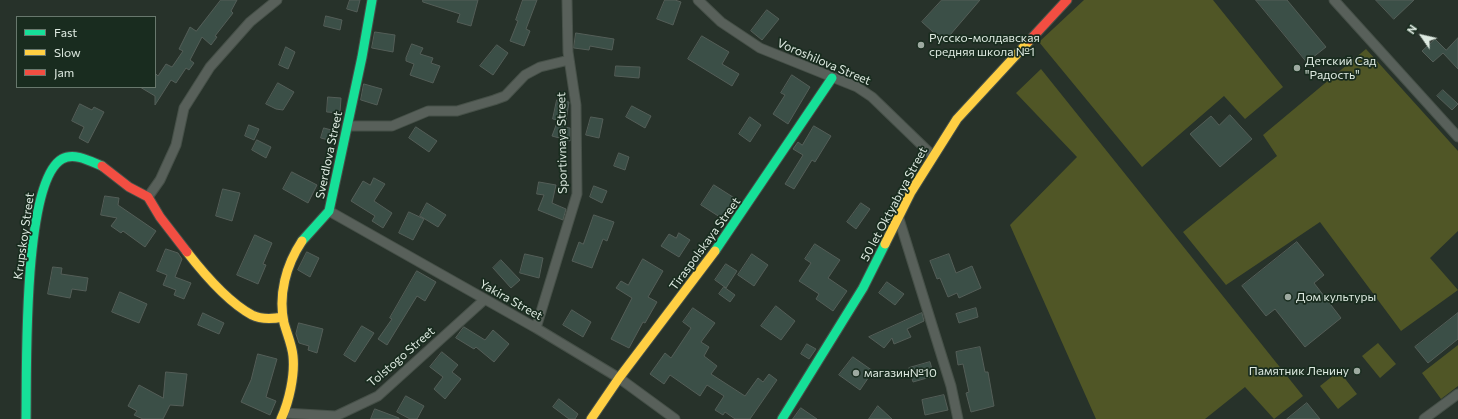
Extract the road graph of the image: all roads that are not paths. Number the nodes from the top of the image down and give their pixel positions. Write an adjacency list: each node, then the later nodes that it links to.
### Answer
1 (277, 0): 12 (street)
2 (372, 0): 9 (street, Sverdlova Street)
3 (567, 0): 7 (street, Sportivnaya Street)
4 (698, 0): 8 (street, Voroshilova Street)
5 (1067, 0): 11 (street, 50 let Oktyabrya Street)
6 (1334, 0): 10 (street)
7 (569, 60): 9 (street); 17 (street, Sportivnaya Street)
8 (832, 78): 11 (street, Voroshilova Street); 18 (street, Tiraspolskaya Street)
9 (347, 126): 13 (street, Sverdlova Street)
10 (1458, 137)
11 (933, 156): 14 (street, 50 let Oktyabrya Street)
12 (148, 197): 16 (street); 21 (street, Krupskoy Street)
13 (329, 211): 15 (street, Yakira Street); 16 (street, Sverdlova Street)
14 (899, 219): 24 (street, 50 let Oktyabrya Street); 25 (street)
15 (484, 300): 17 (street, Yakira Street); 20 (street, Tolstogo Street)
16 (282, 318): 20 (street, Sverdlova Street)
17 (536, 328): 18 (street, Yakira Street)
18 (619, 378): 22 (street, Tiraspolskaya Street); 23 (street, Yakira Street)
19 (1458, 394): 26 (street)
20 (285, 417)
21 (26, 419)
22 (591, 419)
23 (675, 419)
24 (782, 419)
25 (958, 419)
26 (1424, 419)

